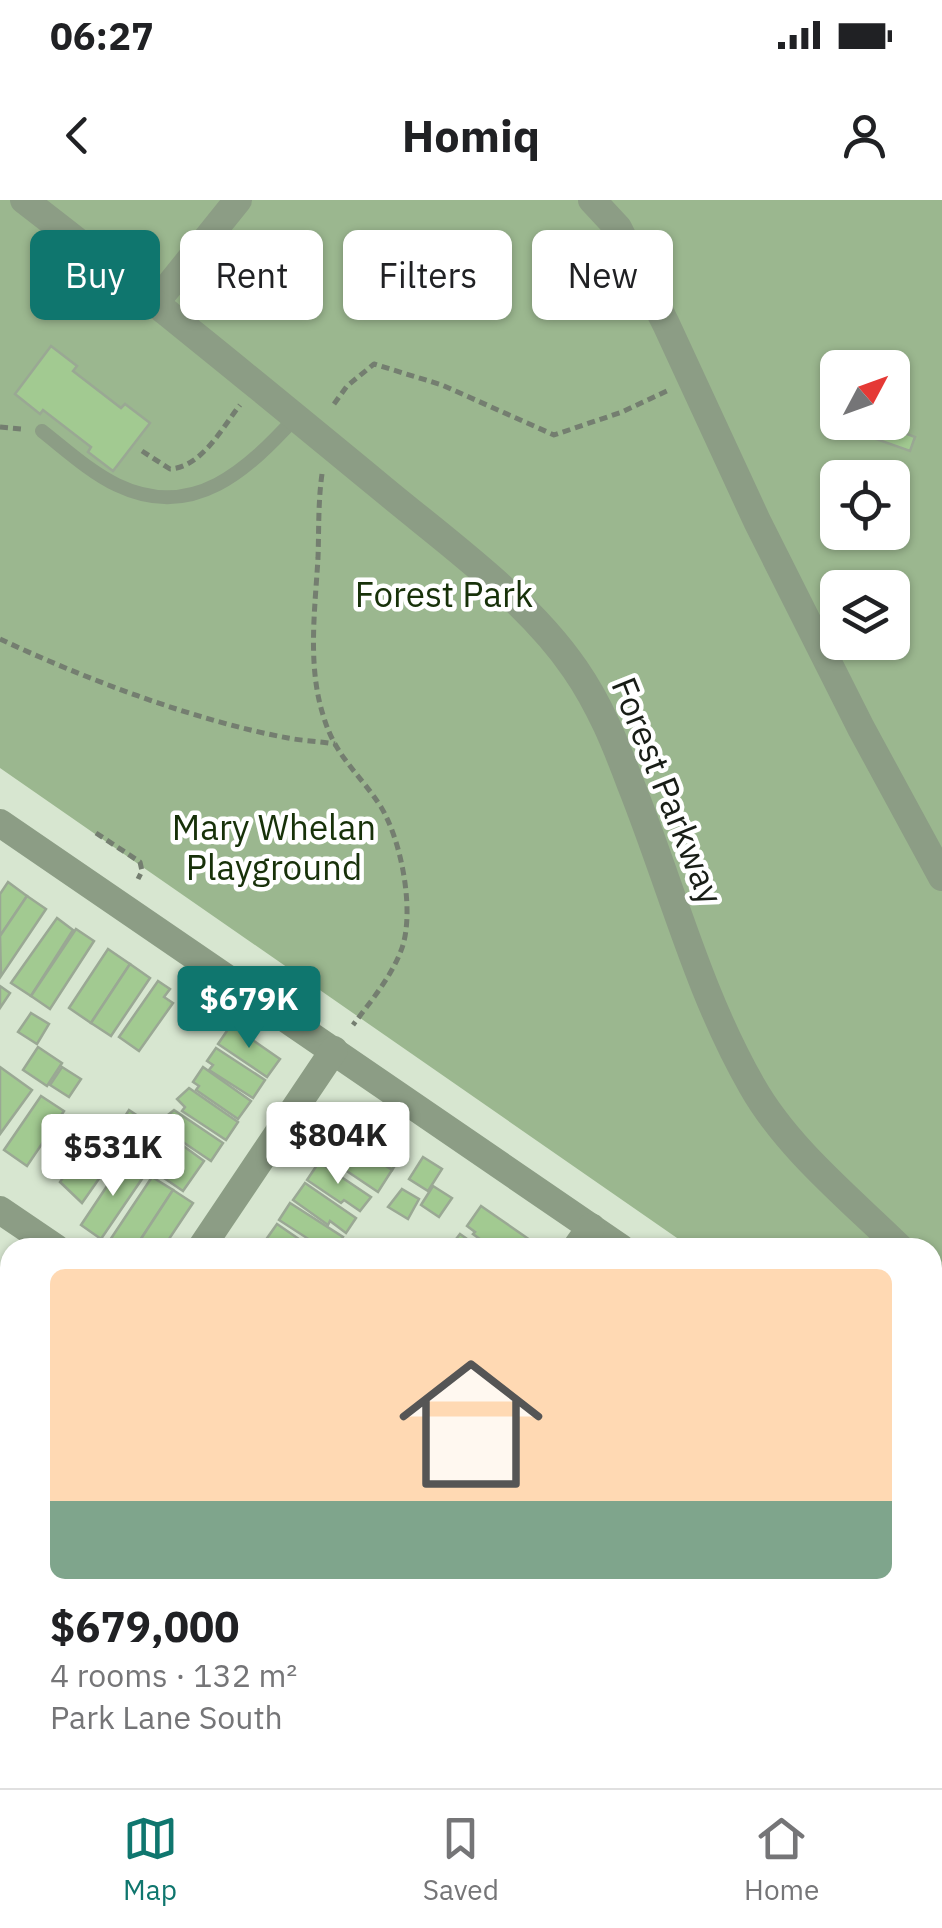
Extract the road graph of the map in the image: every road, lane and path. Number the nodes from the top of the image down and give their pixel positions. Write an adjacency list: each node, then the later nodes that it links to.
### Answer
1 (24, 200): 4 (street, Forest Parkway)
2 (238, 200): 5 (street)
3 (592, 200): 18 (street)
4 (63, 230)
5 (160, 297)
6 (160, 305): 10 (street, Forest Parkway)
7 (672, 389): 8 (path)
8 (334, 404)
9 (240, 405): 12 (path)
10 (296, 417): 11 (lane); 26 (street, Forest Parkway)
11 (42, 431)
12 (142, 452)
13 (322, 471): 15 (path)
14 (0, 639): 15 (path)
15 (335, 744): 20 (path)
16 (0, 824): 21 (street)
17 (96, 833): 19 (path)
18 (942, 877)
19 (138, 879)
20 (353, 1025)
21 (334, 1050): 23 (street); 25 (street)
22 (0, 1210): 24 (street)
23 (584, 1237)
24 (41, 1238)
25 (208, 1238)
26 (890, 1238)

